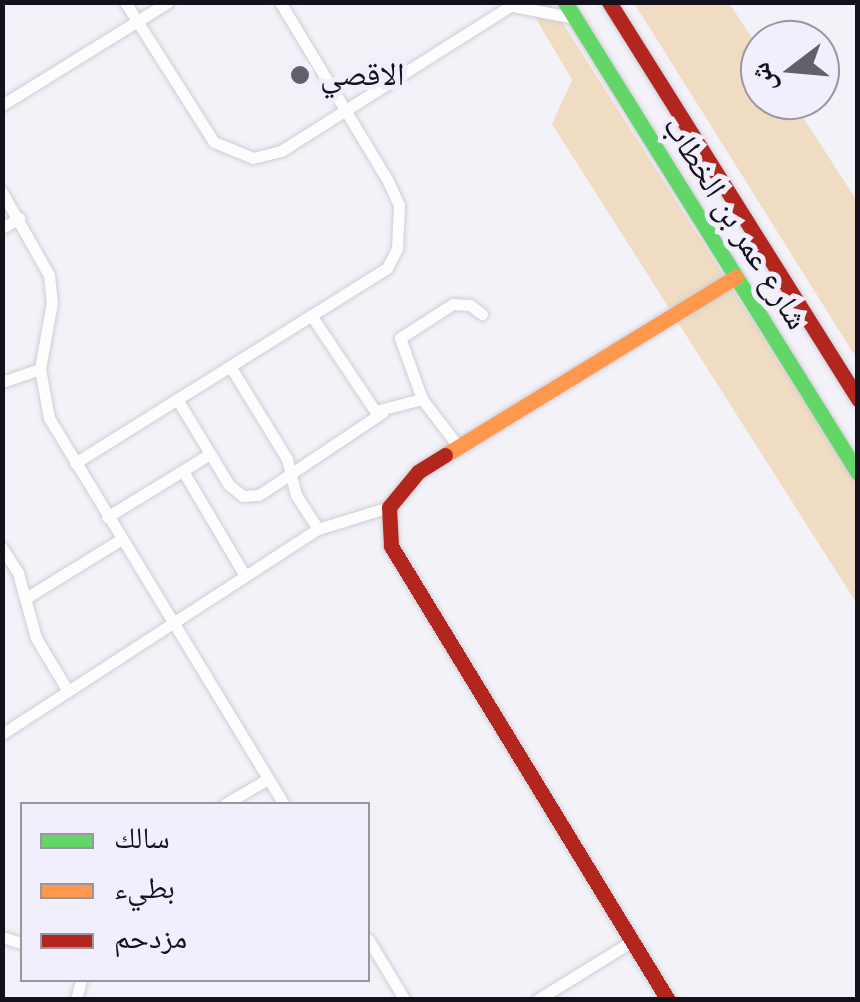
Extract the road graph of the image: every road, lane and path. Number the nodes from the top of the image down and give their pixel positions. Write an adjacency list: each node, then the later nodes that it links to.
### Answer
1 (124, 2): 8 (street)
2 (168, 2): 8 (street)
3 (280, 2): 10 (street)
4 (566, 2): 7 (street, شارع عمر بن الخطاب)
5 (609, 2): 21 (street, شارع عمر بن الخطاب)
6 (515, 4): 7 (street); 10 (street)
7 (575, 18): 14 (street, شارع عمر بن الخطاب)
8 (137, 22): 9 (street); 10 (street)
9 (2, 105)
10 (346, 111): 16 (street)
11 (2, 192): 12 (street)
12 (19, 218): 13 (street); 18 (street)
13 (2, 228)
14 (736, 276): 24 (street); 28 (street, شارع عمر بن الخطاب)
15 (482, 314): 20 (street)
16 (312, 315): 17 (street); 23 (street)
17 (230, 366): 22 (street); 29 (street)
18 (40, 369): 19 (street); 26 (street)
19 (2, 382)
20 (422, 399): 23 (street); 24 (street)
21 (858, 399)
22 (177, 400): 25 (street); 26 (street)
23 (382, 412): 29 (street)
24 (458, 446): 30 (street)
25 (210, 454): 27 (street); 29 (street)
26 (76, 463): 31 (street)
27 (183, 471): 31 (street); 35 (street)
28 (858, 472)
29 (291, 475): 32 (street)
30 (389, 506): 32 (street); 44 (street)
31 (107, 518): 33 (street)
32 (318, 529): 35 (street)
33 (120, 540): 36 (street); 37 (street)
34 (2, 548): 36 (street)
35 (244, 576): 37 (street)
36 (26, 598): 38 (street)
37 (170, 625): 38 (street); 40 (street)
38 (68, 692): 39 (street)
39 (2, 734)
40 (268, 779): 41 (street); 42 (street)
41 (229, 802)
42 (283, 802)
43 (370, 942): 45 (street)
44 (632, 942): 46 (street); 47 (street)
45 (405, 1000)
46 (537, 1000)
47 (668, 1000)

